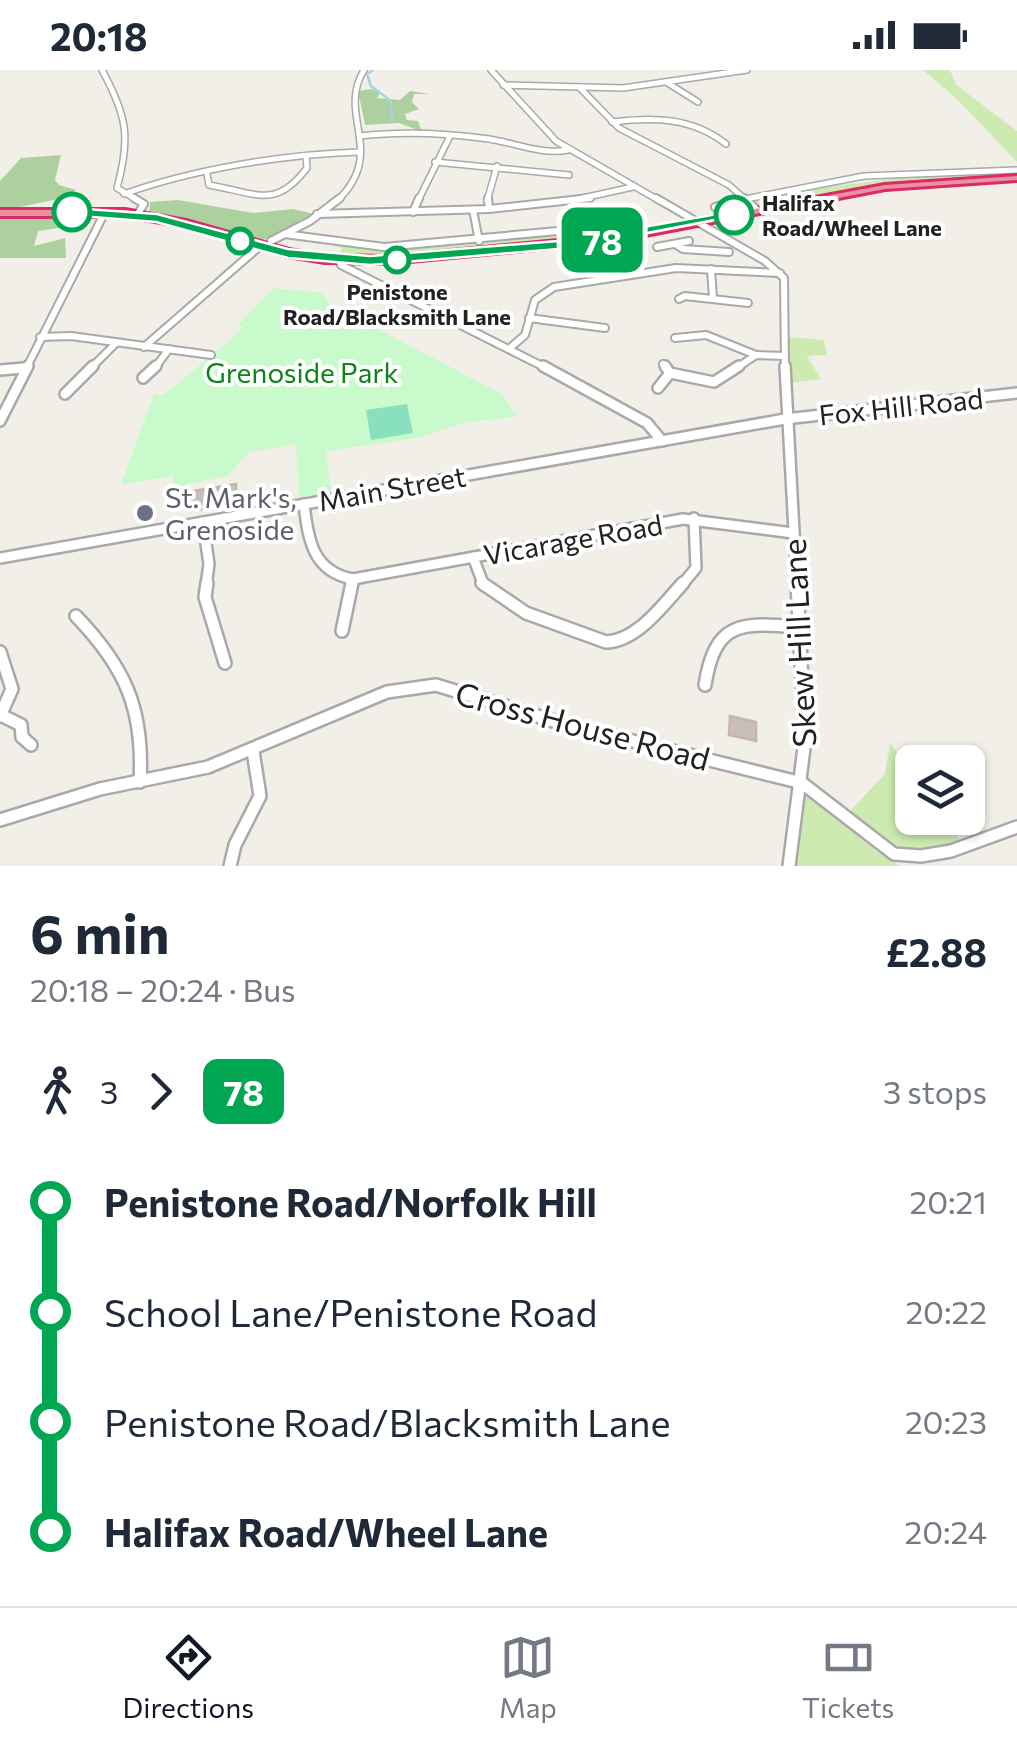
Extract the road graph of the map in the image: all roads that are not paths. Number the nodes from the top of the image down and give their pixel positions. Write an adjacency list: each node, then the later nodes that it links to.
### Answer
1 (102, 70): 23 (street)
2 (364, 70): 10 (street)
3 (491, 70): 6 (street)
4 (747, 70): 5 (street)
5 (666, 82): 7 (street); 8 (street)
6 (503, 85): 7 (street); 13 (street)
7 (579, 87): 9 (street)
8 (698, 102)
9 (612, 122): 12 (street); 24 (street)
10 (360, 136): 11 (street); 14 (street)
11 (449, 138): 13 (street); 16 (street)
12 (726, 144)
13 (568, 150): 22 (street)
14 (360, 152): 15 (street); 32 (street)
15 (306, 156): 19 (street); 19 (street)
16 (435, 162): 17 (street); 30 (street)
17 (497, 166): 20 (street); 26 (street)
18 (1017, 170): 24 (street)
19 (206, 174): 23 (street)
20 (569, 175)
21 (1017, 178): 28 (highway)
22 (633, 186): 26 (street); 34 (street)
23 (124, 194): 33 (street)
24 (746, 199): 25 (street); 28 (street)
25 (715, 207)
26 (489, 209): 27 (street)
27 (473, 210): 30 (street); 38 (street)
28 (757, 210): 34 (highway)
29 (104, 212): 31 (highway); 33 (highway); 54 (street)
30 (413, 212): 32 (street)
31 (0, 214)
32 (317, 214): 36 (street)
33 (137, 215): 41 (highway)
34 (700, 222): 45 (highway); 47 (street)
35 (569, 230): 38 (street)
36 (284, 234): 37 (street); 38 (street)
37 (271, 240)
38 (479, 240)
39 (688, 241): 40 (street)
40 (675, 244): 42 (street); 43 (street)
41 (259, 247): 45 (highway); 56 (street)
42 (656, 247)
43 (702, 250): 44 (street); 46 (street)
44 (729, 252)
45 (340, 260): 57 (street)
46 (707, 269): 47 (street); 48 (street); 51 (street)
47 (780, 273): 61 (street)
48 (713, 298): 49 (street); 50 (street)
49 (678, 299)
50 (743, 304)
51 (529, 318): 52 (street); 57 (street)
52 (605, 328)
53 (679, 333): 60 (street)
54 (40, 337): 55 (street); 63 (street)
55 (116, 343): 56 (street); 71 (street)
56 (144, 347): 58 (street)
57 (510, 348): 74 (street)
58 (169, 349): 59 (street); 66 (street)
59 (210, 355)
60 (756, 355): 61 (street); 67 (street)
61 (785, 356): 72 (street)
62 (663, 364): 65 (street)
63 (24, 368): 64 (street); 73 (street)
64 (0, 370)
65 (670, 373): 67 (street); 69 (street)
66 (143, 378)
67 (718, 382): 68 (street)
68 (731, 387)
69 (658, 388)
70 (1017, 393): 72 (street, Fox Hill Road)
71 (65, 394)
72 (785, 419): 74 (street, Main Street); 78 (street, Skew Hill Lane)
73 (0, 421)
74 (662, 441): 75 (street, Main Street)
75 (304, 504): 77 (street, Main Street); 81 (street)
76 (694, 518): 78 (street, Vicarage Road); 79 (street, Vicarage Road); 79 (street)
77 (203, 522): 80 (street, Main Street); 86 (street)
78 (793, 533): 83 (street, Skew Hill Lane)
79 (474, 557): 81 (street, Vicarage Road)
80 (0, 558)
81 (354, 579): 84 (street)
82 (76, 616): 91 (street)
83 (799, 627): 87 (street); 92 (street, Skew Hill Lane)
84 (342, 631)
85 (0, 652): 88 (street)
86 (225, 663)
87 (705, 685)
88 (1, 716): 89 (street)
89 (31, 745)
90 (253, 750): 91 (street, Cross House Road); 92 (street, Cross House Road); 95 (street)
91 (140, 782): 93 (street, Cross House Road)
92 (802, 782): 94 (street); 96 (street, Skew Hill Lane)
93 (0, 820)
94 (1017, 827)
95 (230, 866)
96 (789, 866)

